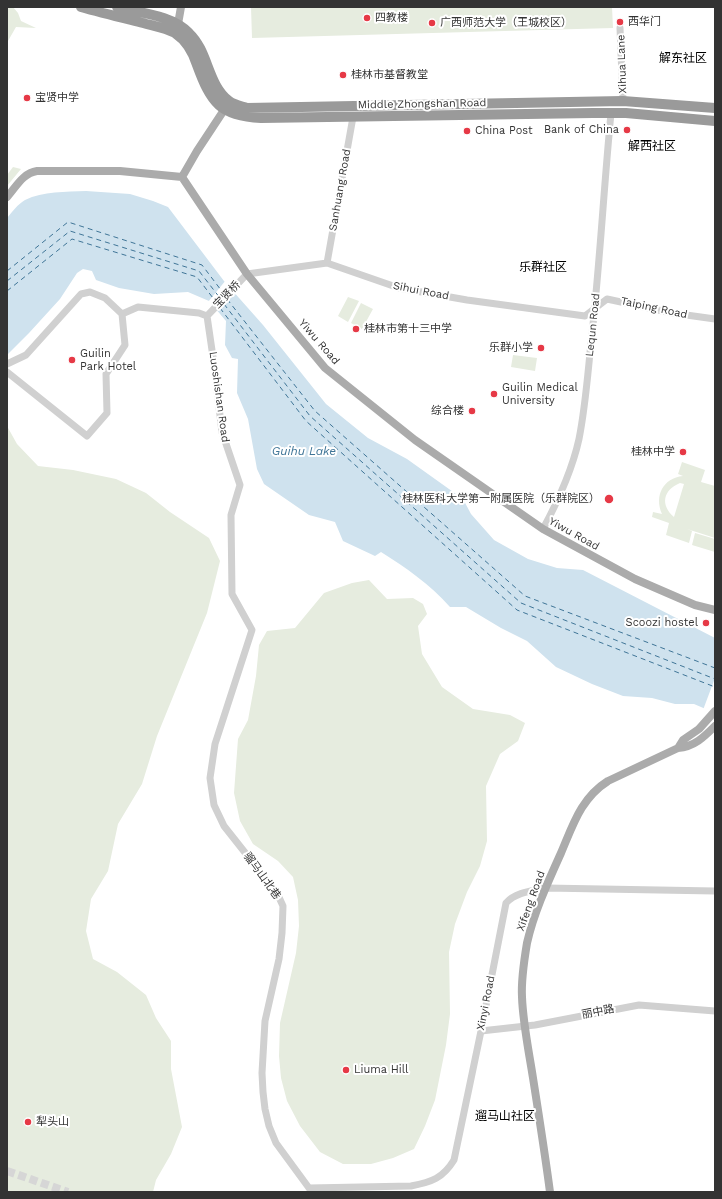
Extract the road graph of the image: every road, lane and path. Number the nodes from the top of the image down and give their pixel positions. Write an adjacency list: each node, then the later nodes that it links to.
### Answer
1 (81, 7): 4 (highway)
2 (117, 7): 4 (highway)
3 (181, 7): 4 (main road)
4 (176, 28): 7 (highway)
5 (620, 28): 6 (street, Xihua Lane)
6 (623, 101): 7 (highway, Middle Zhongshan Road); 8 (highway, Middle Zhongshan Road)
7 (227, 106): 10 (highway, Middle Zhongshan Road); 12 (main road)
8 (715, 108)
9 (611, 113): 10 (highway, Middle Zhongshan Road); 11 (highway, Middle Zhongshan Road); 16 (street, Lequn Road)
10 (353, 117): 14 (street, Sanhuang Road)
11 (715, 121)
12 (182, 177): 13 (main road); 15 (main road, Yiwu Road)
13 (7, 197)
14 (327, 263): 15 (street, Sihui Road); 16 (street, Sihui Road)
15 (247, 274): 18 (street, 宝贤桥); 22 (main road, Yiwu Road)
16 (595, 308): 19 (street, Taiping Road); 22 (street, Lequn Road)
17 (122, 314): 18 (street); 20 (street); 21 (street)
18 (207, 316): 23 (street, Luoshishan Road)
19 (715, 319)
20 (7, 364)
21 (7, 372)
22 (543, 529): 24 (main road, Yiwu Road)
23 (232, 594): 35 (street, 骝马山北巷)
24 (681, 598): 25 (main road, Yiwu Road); 26 (main road, Yiwu Road)
25 (715, 605)
26 (715, 610)
27 (715, 711): 29 (main road)
28 (715, 726): 29 (main road)
29 (678, 748): 30 (main road, Xifeng Road)
30 (546, 888): 31 (street, Xinyi Road); 33 (main road, Xifeng Road); 34 (street, Xinyi Road)
31 (715, 891)
32 (715, 1010): 33 (street, 丽中路)
33 (525, 1026): 34 (street, 丽中路); 36 (main road, Xifeng Road)
34 (481, 1030): 35 (street, Xinyi Road)
35 (308, 1190)
36 (550, 1192)

